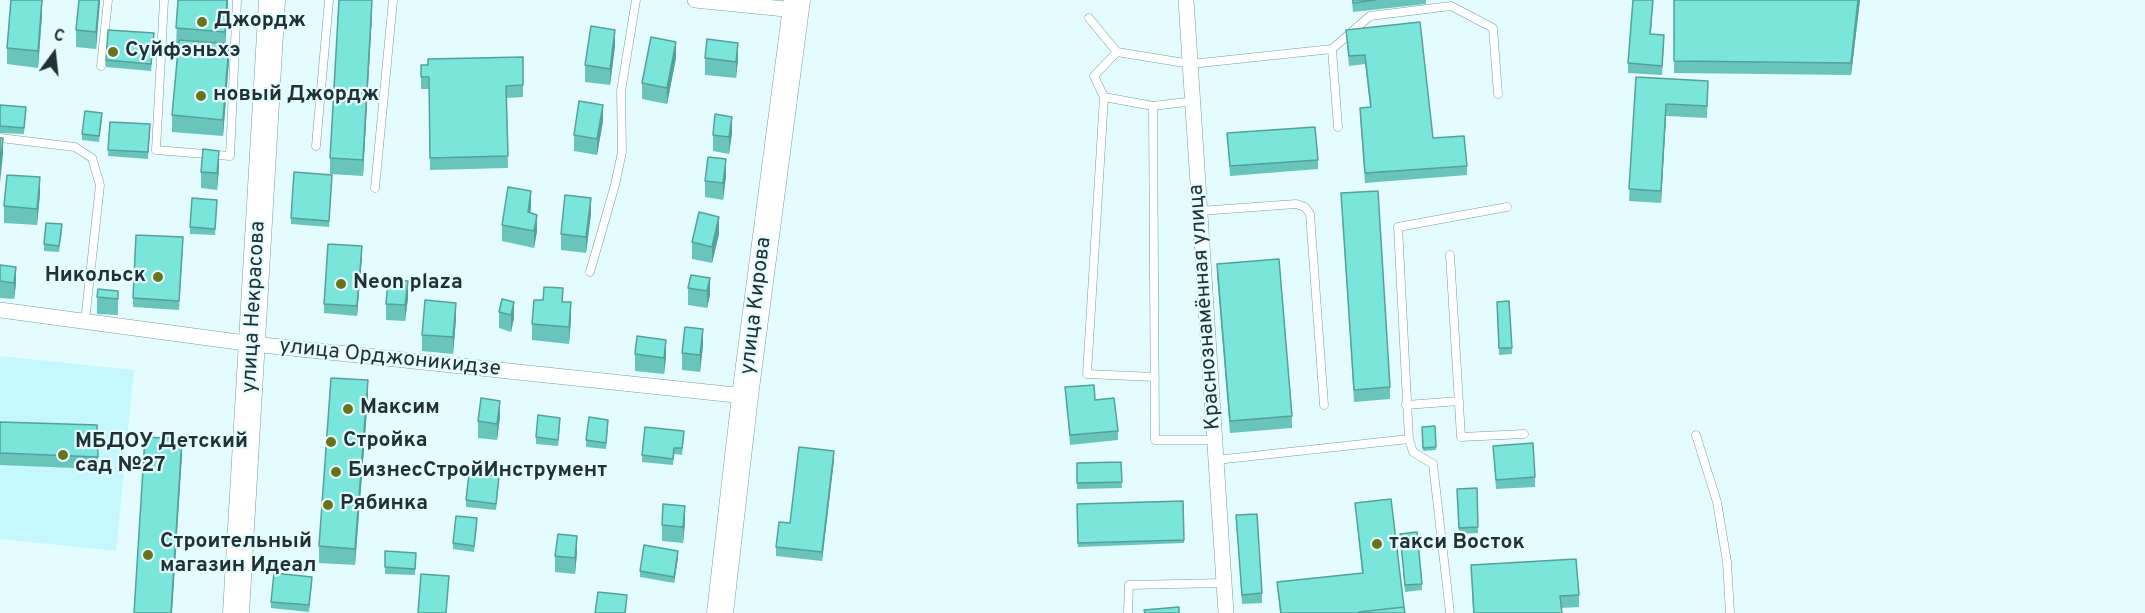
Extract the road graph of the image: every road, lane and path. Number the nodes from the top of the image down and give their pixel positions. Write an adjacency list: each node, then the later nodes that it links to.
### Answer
1 (108, 0): 15 (lane)
2 (164, 0): 3 (lane)
3 (237, 0)
4 (272, 0): 30 (highway, улица Некрасова)
5 (329, 0): 22 (lane)
6 (393, 0): 23 (lane)
7 (636, 0): 27 (lane)
8 (694, 0): 10 (street)
9 (1186, 0): 14 (street, Краснознамённая улица)
10 (796, 5): 32 (highway, улица Кирова)
11 (1089, 18): 13 (lane)
12 (1332, 49): 14 (lane); 16 (lane); 20 (lane)
13 (1117, 52): 14 (lane); 17 (lane)
14 (1191, 64): 18 (street, Краснознамённая улица)
15 (101, 66)
16 (1498, 94)
17 (1104, 97): 19 (lane); 31 (lane)
18 (1194, 101): 19 (lane); 25 (street, Краснознамённая улица)
19 (1153, 106): 31 (lane)
20 (1338, 127)
21 (0, 138): 29 (lane)
22 (315, 146)
23 (375, 188)
24 (1507, 207): 35 (lane)
25 (1199, 211): 34 (lane); 39 (street, Краснознамённая улица)
26 (1450, 255): 33 (lane)
27 (590, 272)
28 (0, 310): 29 (street, улица Орджоникидзе)
29 (85, 321): 30 (street, улица Орджоникидзе)
30 (253, 345): 32 (street, улица Орджоникидзе); 42 (highway, улица Некрасова)
31 (1155, 377): 39 (lane)
32 (745, 396): 43 (highway, улица Кирова)
33 (1459, 402): 35 (lane); 36 (lane)
34 (1324, 405)
35 (1406, 405): 38 (lane)
36 (1524, 434)
37 (1696, 435): 47 (lane)
38 (1409, 439): 40 (lane); 46 (lane)
39 (1214, 440): 40 (street, Краснознамённая улица)
40 (1216, 460): 41 (street, Краснознамённая улица)
41 (1224, 583): 44 (lane); 45 (street, Краснознамённая улица)
42 (236, 613)
43 (720, 613)
44 (1128, 613)
45 (1226, 613)
46 (1450, 613)
47 (1730, 613)

